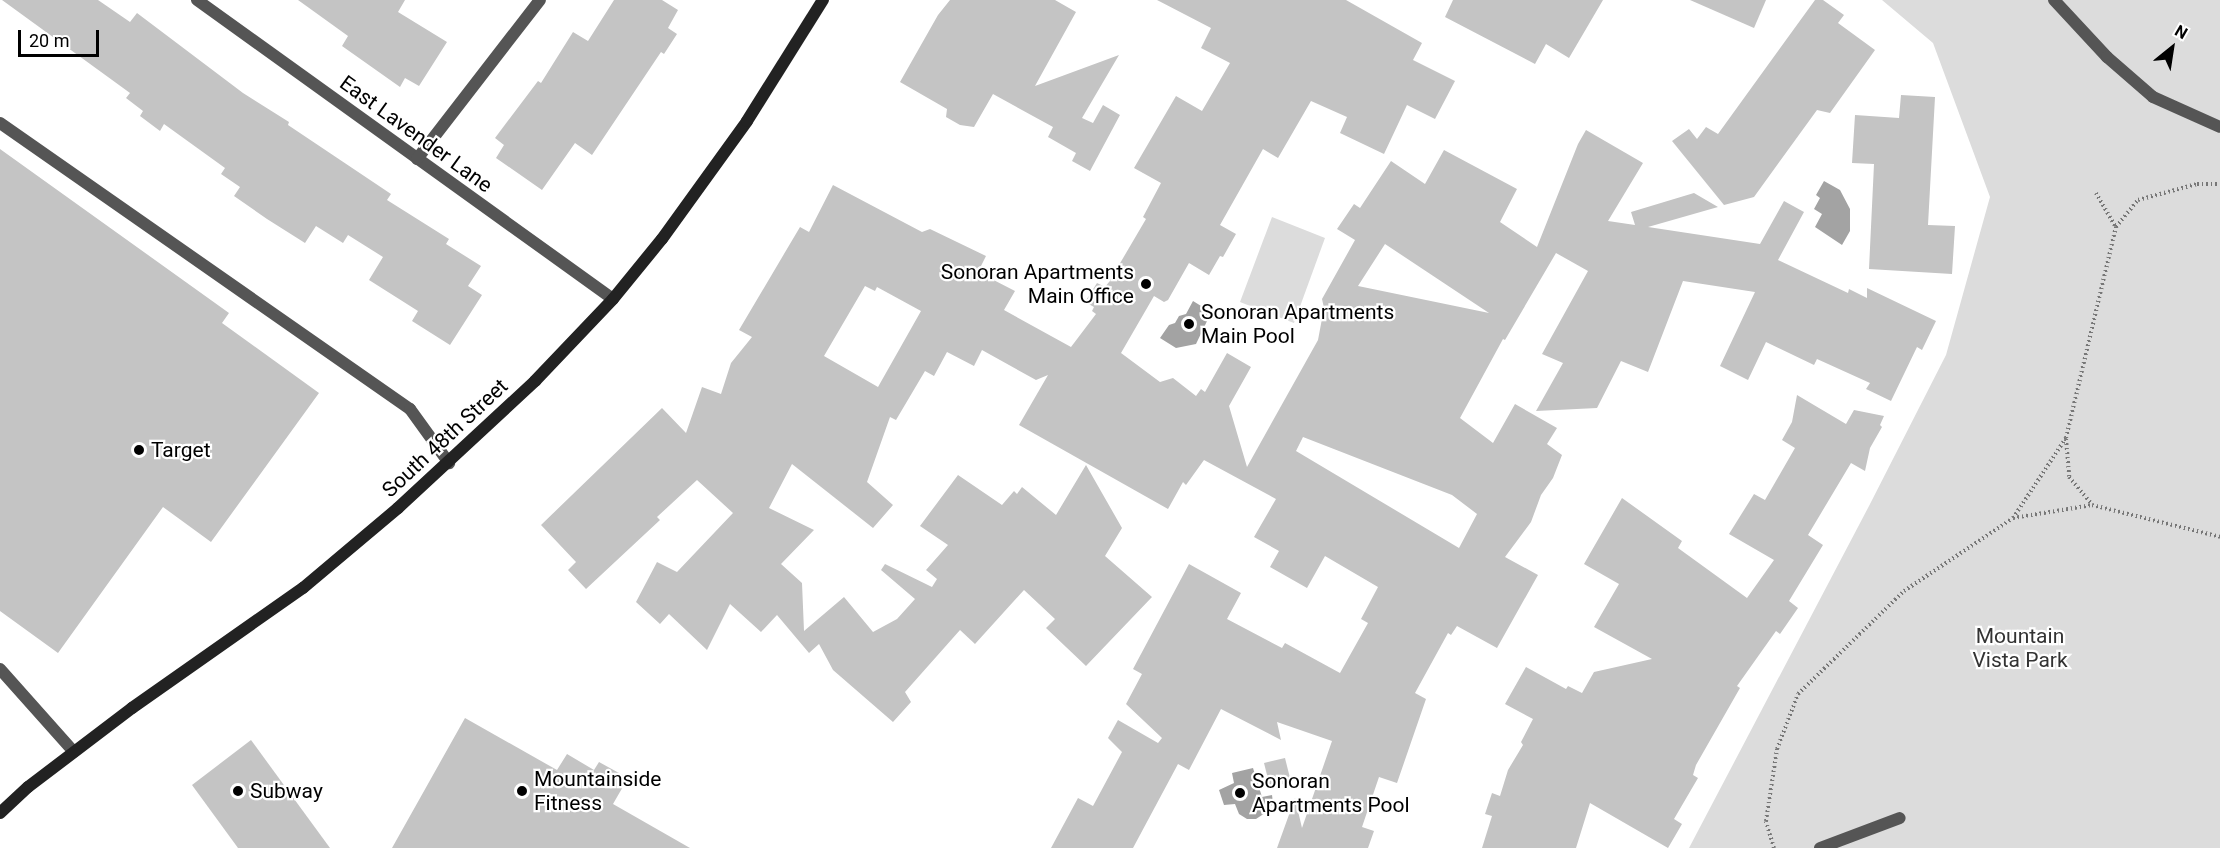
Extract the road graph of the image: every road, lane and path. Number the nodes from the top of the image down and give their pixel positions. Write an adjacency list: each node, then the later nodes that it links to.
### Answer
1 (197, 0): 7 (street, East Lavender Lane)
2 (540, 0): 7 (street)
3 (823, 0): 11 (main road, South 48th Street)
4 (2054, 0): 6 (street)
5 (0, 123): 13 (street)
6 (2220, 127)
7 (417, 159): 11 (street, East Lavender Lane)
8 (2220, 184): 10 (path)
9 (2096, 193): 10 (path)
10 (2116, 227): 12 (path)
11 (613, 299): 13 (main road, South 48th Street)
12 (2066, 438): 14 (path); 15 (path)
13 (449, 463): 18 (main road, South 48th Street)
14 (2092, 505): 15 (path); 16 (path)
15 (2013, 518): 21 (path)
16 (2220, 537)
17 (0, 669): 18 (street)
18 (74, 752): 19 (main road, South 48th Street)
19 (0, 813)
20 (1900, 818): 22 (street)
21 (1774, 848)
22 (1820, 848)

